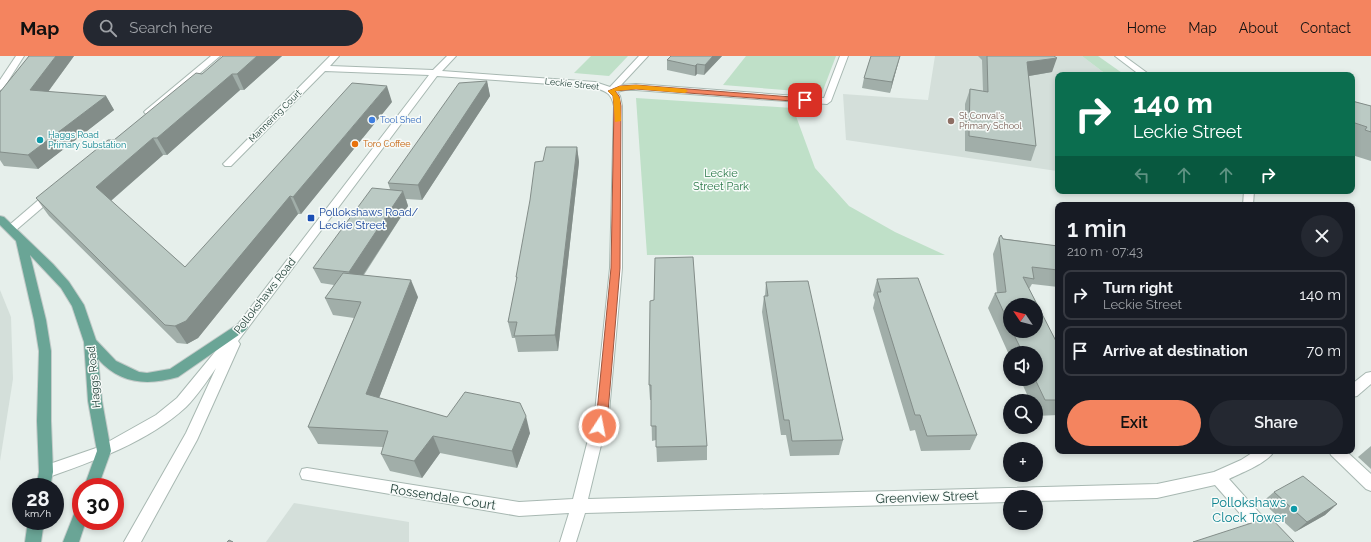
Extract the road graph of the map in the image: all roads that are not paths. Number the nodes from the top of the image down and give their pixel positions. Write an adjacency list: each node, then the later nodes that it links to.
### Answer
1 (20, 56): 11 (street)
2 (216, 56): 13 (street)
3 (335, 56): 8 (street, Mannering Court)
4 (452, 56): 10 (street, Pollokshaws Road)
5 (644, 56): 12 (street)
6 (844, 56): 12 (street, Leckie Street)
7 (1120, 56): 9 (street)
8 (322, 68): 10 (street); 14 (street, Mannering Court)
9 (1142, 72)
10 (435, 74): 12 (street, Leckie Street); 19 (street, Pollokshaws Road)
11 (0, 87)
12 (611, 91): 32 (street)
13 (139, 120)
14 (228, 164)
15 (60, 188): 17 (street)
16 (0, 219): 17 (main road, Haggs Road)
17 (11, 229): 18 (main road, Haggs Road)
18 (21, 241): 20 (main road, Haggs Road); 26 (main road, Haggs Road)
19 (242, 327): 20 (main road); 23 (street, Pollokshaws Road); 37 (street)
20 (90, 342): 23 (main road, Haggs Road)
21 (1371, 377): 22 (street)
22 (1355, 389)
23 (104, 451): 26 (street, Pollokshaws Road); 30 (main road)
24 (1262, 454): 28 (street, Greenview Street)
25 (1339, 454): 31 (street)
26 (46, 472): 29 (main road)
27 (307, 474): 32 (street, Rossendale Court)
28 (1218, 477): 32 (street, Greenview Street); 39 (street)
29 (45, 478)
30 (94, 478)
31 (1371, 484)
32 (579, 506): 38 (street)
33 (35, 530): 35 (main road)
34 (75, 530): 36 (main road)
35 (33, 542)
36 (71, 542)
37 (132, 542)
38 (568, 542)
39 (1275, 542)

